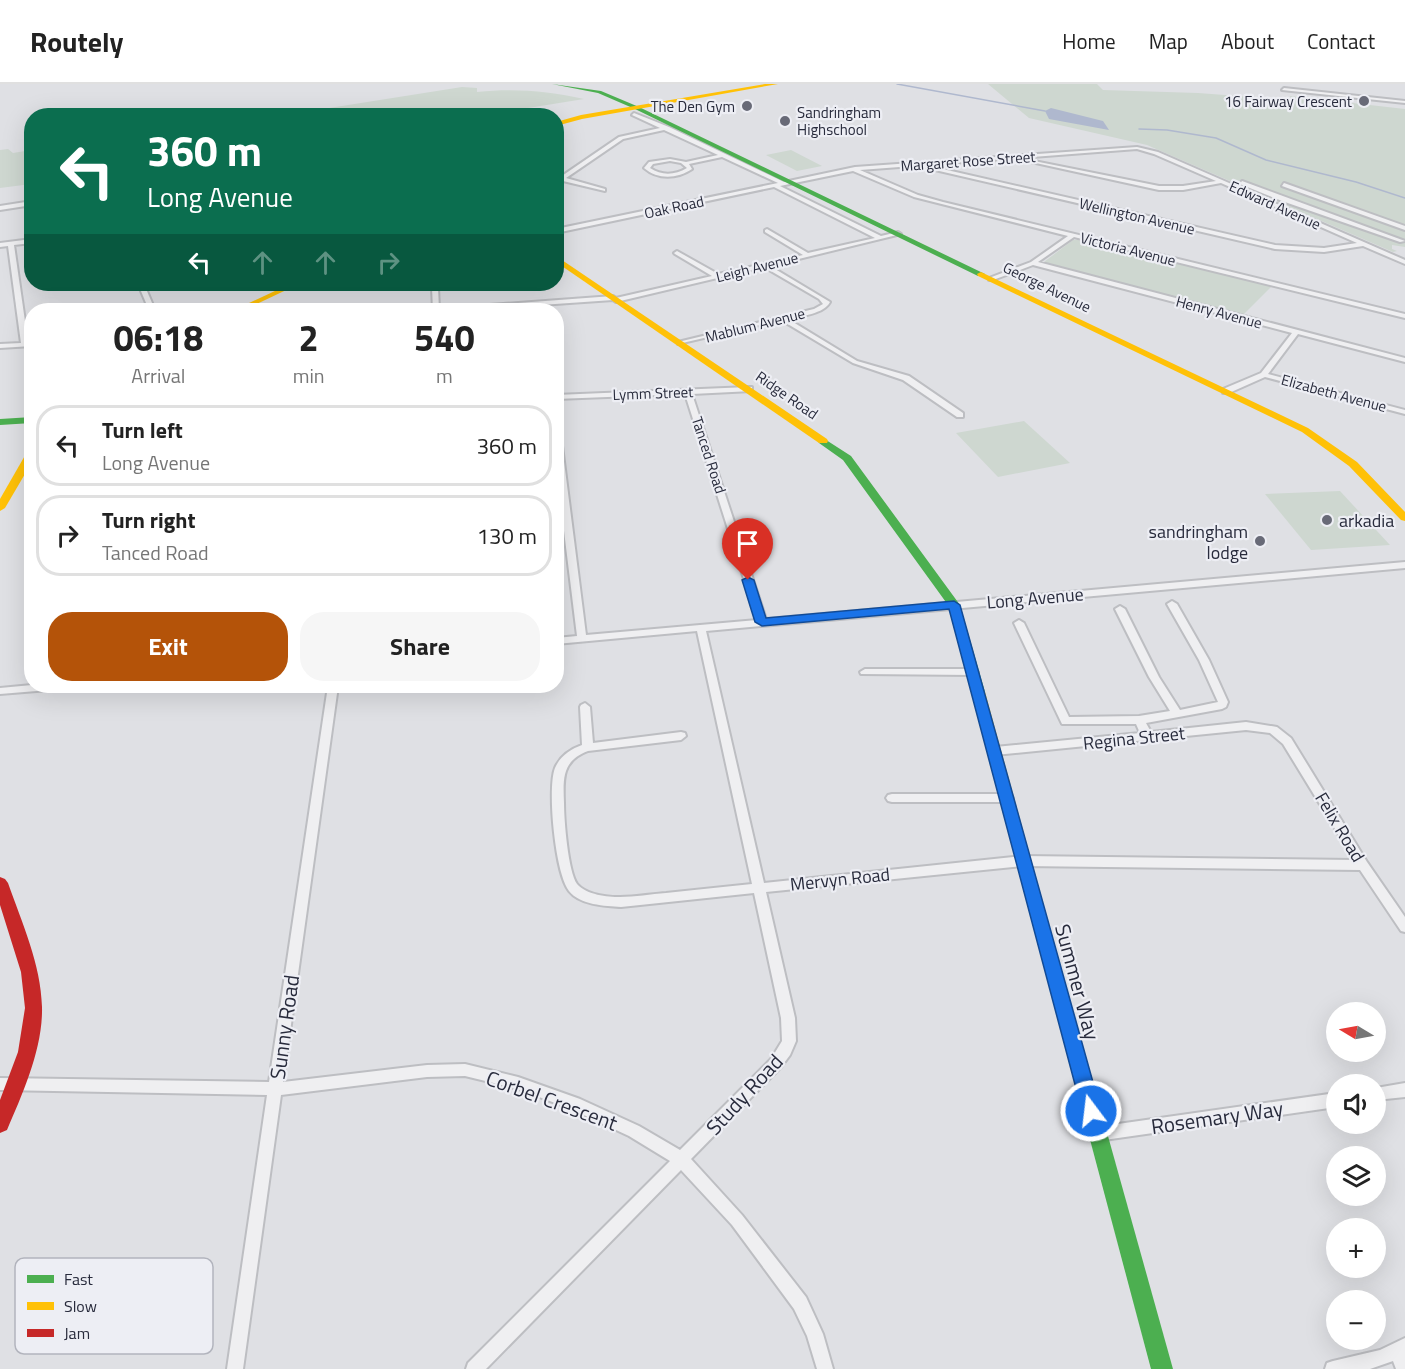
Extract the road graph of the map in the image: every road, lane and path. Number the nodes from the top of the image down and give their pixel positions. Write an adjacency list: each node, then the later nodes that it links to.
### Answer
1 (542, 84): 9 (main road)
2 (555, 84): 7 (main road)
3 (775, 84): 9 (main road)
4 (1332, 86): 6 (street)
5 (1284, 89): 6 (street)
6 (1333, 93): 8 (street)
7 (620, 100): 9 (main road); 9 (main road)
8 (1405, 102)
9 (646, 110): 10 (main road); 11 (main road, George Avenue); 11 (street, George Avenue)
10 (564, 122)
11 (670, 128): 14 (main road, George Avenue); 19 (street)
12 (1145, 149): 15 (street, Margaret Rose Street); 21 (street, Edward Avenue)
13 (1165, 150): 27 (street)
14 (727, 155): 16 (street); 22 (main road, George Avenue)
15 (1012, 157): 17 (street, Margaret Rose Street); 21 (street)
16 (687, 164): 16 (street)
17 (914, 164): 18 (street, Margaret Rose Street); 42 (street, Wellington Avenue)
18 (855, 169): 22 (street, Margaret Rose Street); 37 (street, Victoria Avenue)
19 (564, 178)
20 (564, 180): 25 (street)
21 (1223, 182): 42 (street, Edward Avenue)
22 (789, 184): 24 (street, Oak Road); 36 (main road, George Avenue)
23 (1284, 185): 26 (street)
24 (776, 186): 34 (street, Oak Road); 38 (street)
25 (603, 190)
26 (1296, 191): 27 (street); 33 (street)
27 (1272, 195): 30 (street)
28 (24, 204): 29 (street)
29 (0, 208)
30 (1309, 209): 31 (street); 32 (street)
31 (1342, 220): 32 (street); 39 (street)
32 (1333, 221): 42 (street, Wellington Avenue)
33 (1405, 228)
34 (564, 229)
35 (767, 231): 45 (street)
36 (898, 234): 38 (street, Leigh Avenue); 51 (main road, George Avenue)
37 (1073, 235): 47 (street); 57 (street, Victoria Avenue)
38 (880, 238): 45 (street, Leigh Avenue)
39 (1402, 241)
40 (24, 242): 41 (street)
41 (11, 244): 43 (street); 59 (street)
42 (1364, 244): 46 (street, Edward Avenue)
43 (0, 245)
44 (677, 253): 50 (street)
45 (806, 254): 49 (street, Leigh Avenue)
46 (1405, 262)
47 (1033, 263): 51 (street); 60 (street, Henry Avenue)
48 (564, 264): 53 (main road, Ridge Road)
49 (766, 266): 50 (street, Leigh Avenue); 58 (street, Mablum Avenue)
50 (719, 277): 53 (street, Leigh Avenue)
51 (991, 279): 67 (main road, George Avenue)
52 (280, 291): 55 (main road)
53 (615, 299): 54 (street, Leigh Avenue); 61 (main road, Ridge Road)
54 (550, 302): 56 (street, Leigh Avenue)
55 (253, 303)
56 (537, 303)
57 (1405, 316)
58 (782, 318): 61 (street, Mablum Avenue); 71 (street)
59 (24, 320)
60 (1296, 332): 64 (street, Henry Avenue); 65 (street)
61 (680, 343): 66 (main road, Ridge Road)
62 (24, 344): 63 (street)
63 (0, 346)
64 (1405, 360)
65 (1264, 375): 67 (street); 70 (street, Elizabeth Avenue)
66 (748, 389): 68 (street, Lymm Street); 80 (main road, Ridge Road)
67 (1226, 390): 77 (main road, George Avenue)
68 (688, 392): 69 (street, Lymm Street); 82 (street, Tanced Road)
69 (564, 397)
70 (1405, 412)
71 (960, 415)
72 (24, 420): 73 (main road)
73 (0, 422)
74 (24, 466): 76 (main road)
75 (564, 494): 85 (street)
76 (0, 508)
77 (1405, 518)
78 (1405, 565): 80 (street, Long Avenue)
79 (1172, 604): 93 (street)
80 (954, 605): 82 (street, Long Avenue); 88 (main road, Summer Way)
81 (1120, 609): 93 (street)
82 (762, 622): 84 (street, Long Avenue)
83 (1019, 623): 94 (street)
84 (701, 628): 85 (street, Long Avenue); 105 (street, Study Road)
85 (582, 638): 86 (street, Long Avenue)
86 (564, 640)
87 (866, 672): 88 (street)
88 (973, 672): 99 (main road, Summer Way)
89 (24, 689): 90 (street)
90 (0, 691)
91 (332, 693): 108 (street, Sunny Road)
92 (585, 707): 98 (street)
93 (1177, 714): 94 (street)
94 (1139, 720): 97 (street)
95 (1273, 730): 97 (street, Regina Street); 103 (street, Felix Road)
96 (681, 736): 98 (street, Mervyn Road)
97 (1148, 737): 99 (street, Regina Street)
98 (588, 747): 105 (street, Mervyn Road)
99 (995, 752): 101 (main road, Summer Way)
100 (892, 798): 101 (street)
101 (1007, 798): 102 (main road, Summer Way)
102 (1023, 861): 103 (street, Mervyn Road); 105 (street, Mervyn Road); 113 (main road, Summer Way)
103 (1363, 866): 106 (street, Felix Road)
104 (0, 883): 107 (main road)
105 (757, 887): 114 (street, Study Road)
106 (1405, 927)
107 (7, 1084): 108 (street, Corbel Crescent); 112 (main road)
108 (275, 1089): 114 (street, Corbel Crescent); 116 (street, Sunny Road)
109 (1405, 1090): 110 (street)
110 (1386, 1093)
111 (1326, 1101): 113 (street, Rosemary Way)
112 (0, 1124)
113 (1097, 1134): 119 (main road, Summer Way)
114 (682, 1161): 117 (street, Study Road); 118 (street, Corbel Crescent)
115 (1401, 1349): 120 (street); 121 (street)
116 (235, 1369)
117 (474, 1369)
118 (825, 1369)
119 (1162, 1369)
120 (1332, 1369)
121 (1404, 1369)

